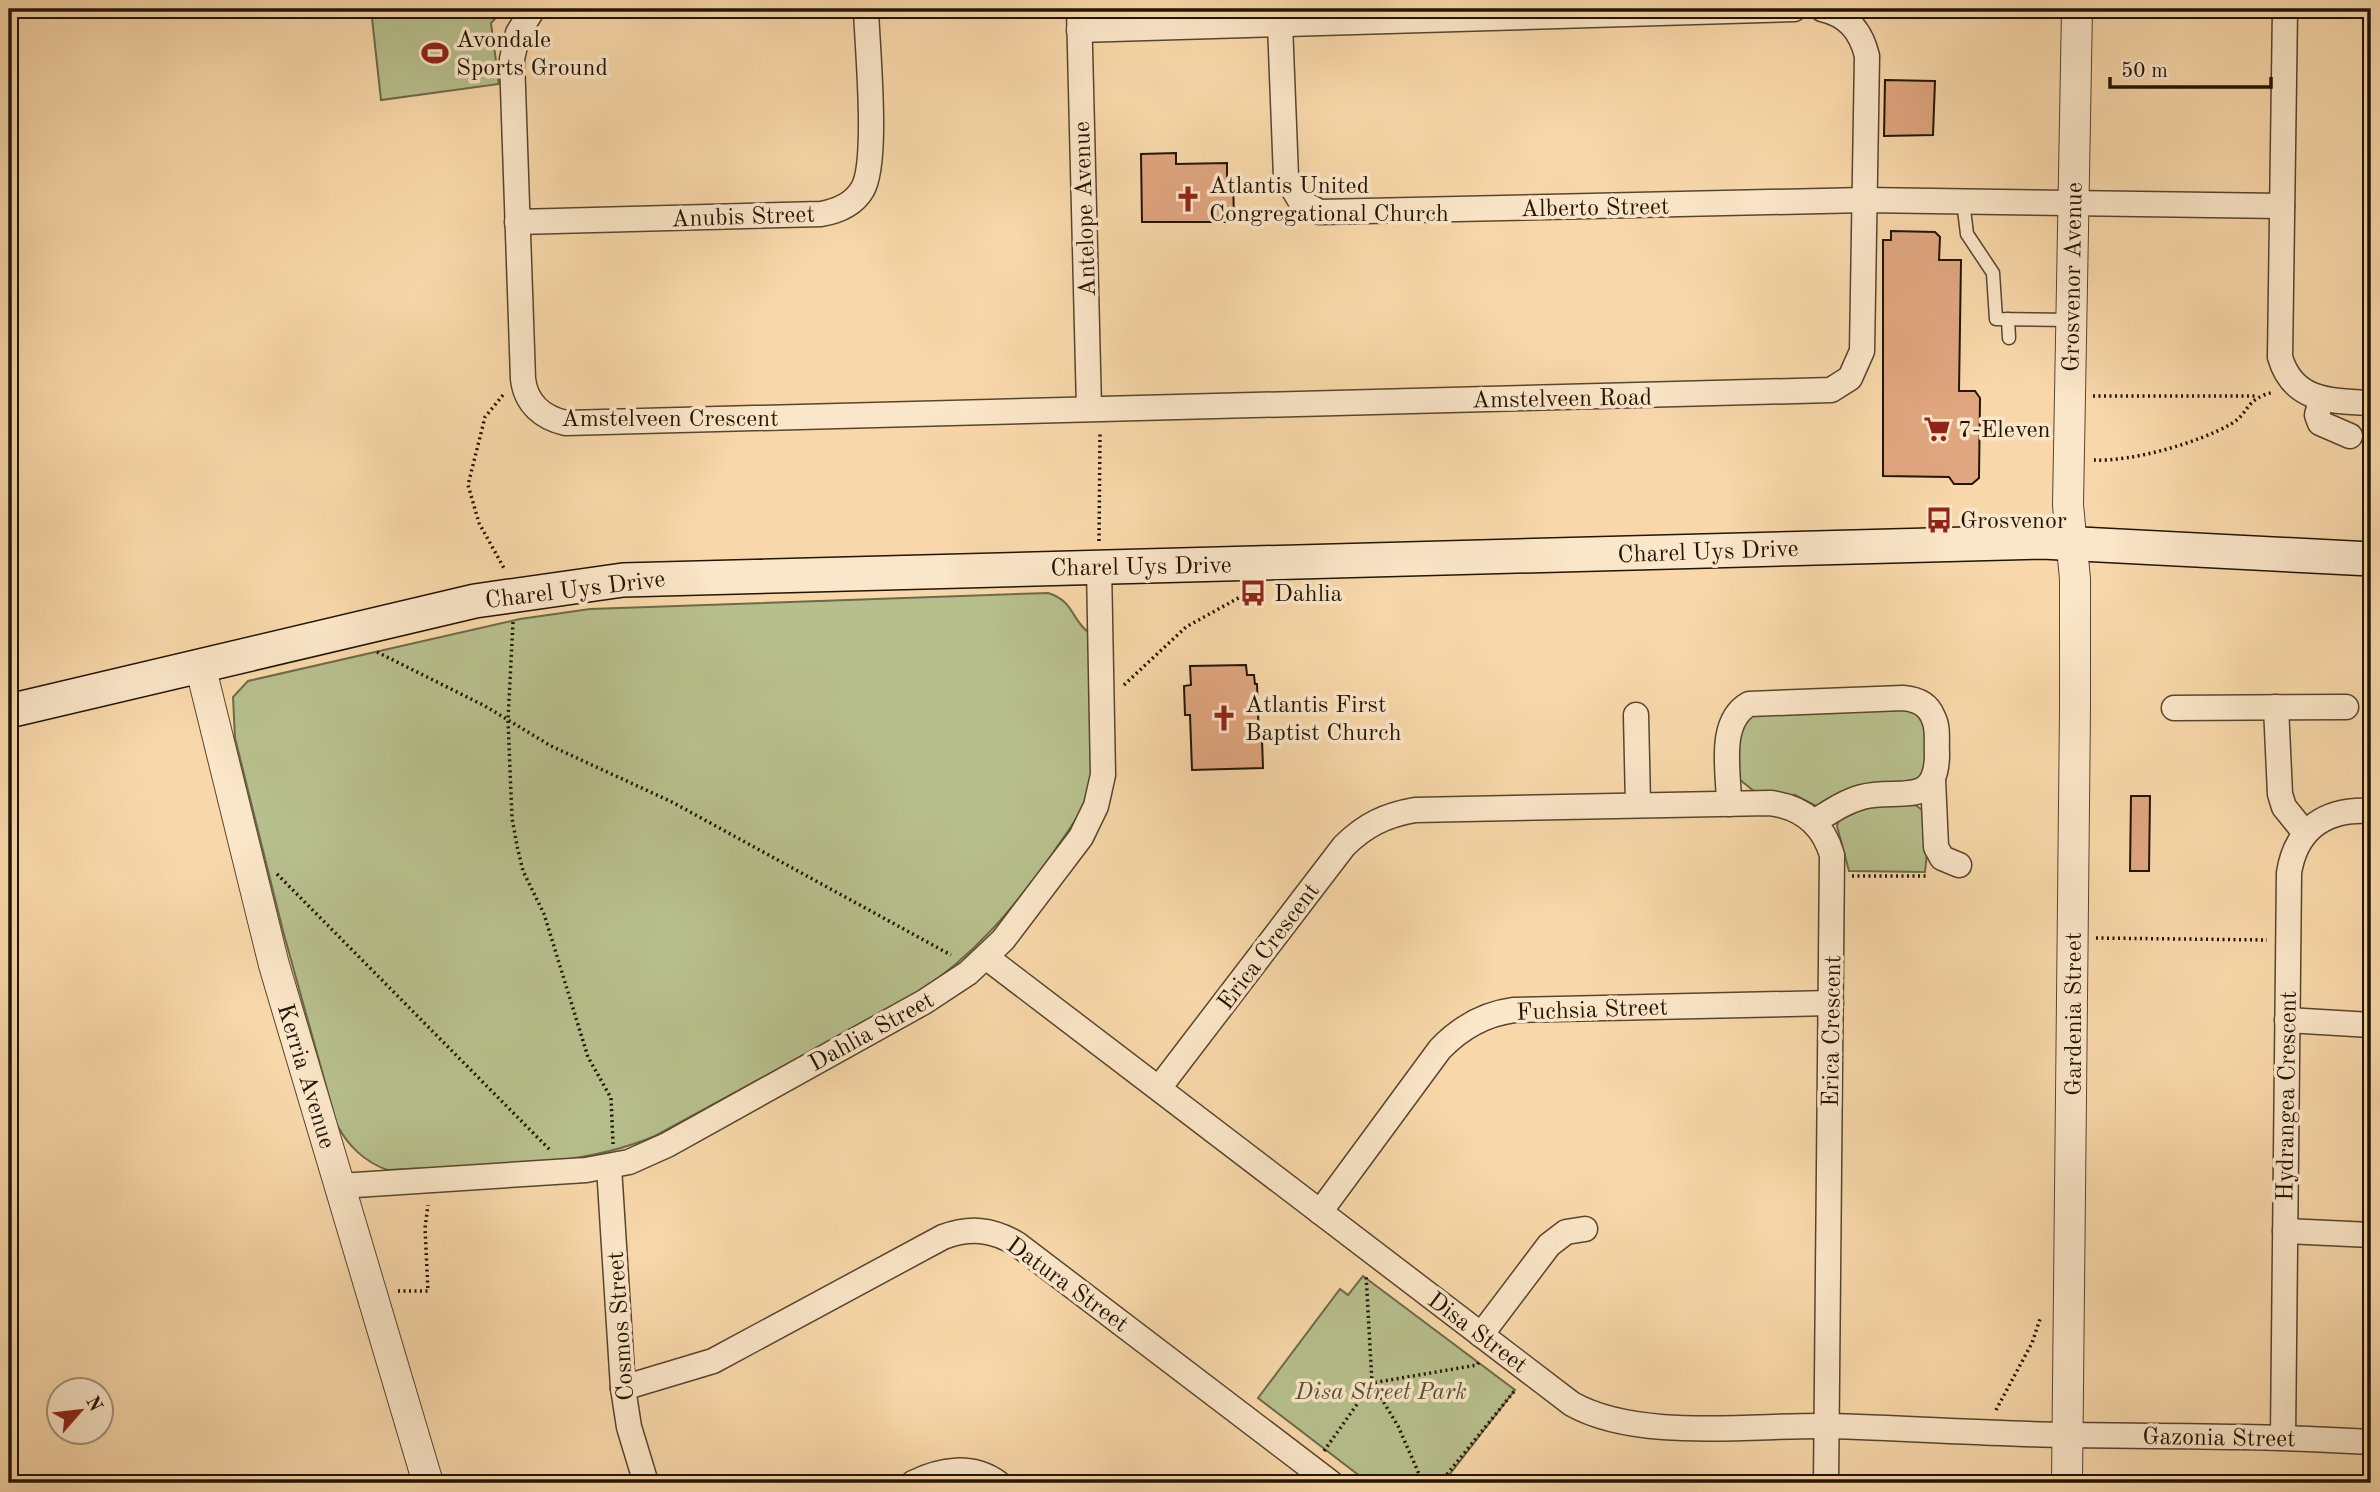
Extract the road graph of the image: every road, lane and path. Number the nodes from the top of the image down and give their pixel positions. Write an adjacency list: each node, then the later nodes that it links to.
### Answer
1 (533, 9): 13 (street)
2 (866, 9): 13 (street, Anubis Street)
3 (1794, 9): 8 (street)
4 (1822, 9): 9 (street, Amstelveen Road)
5 (2077, 9): 11 (street, Grosvenor Avenue)
6 (2285, 9): 12 (street)
7 (1079, 20): 8 (street); 22 (street, Antelope Avenue)
8 (1280, 24): 9 (street, Alberto Street)
9 (1865, 200): 10 (street, Alberto Street); 22 (street, Amstelveen Road)
10 (1963, 201): 11 (street, Alberto Street); 14 (lane)
11 (2074, 203): 12 (street, Alberto Street); 15 (street, Grosvenor Avenue)
12 (2281, 206): 19 (street)
13 (517, 222): 17 (street)
14 (2002, 319): 15 (lane); 16 (lane)
15 (2072, 320): 18 (street, Grosvenor Avenue)
16 (2009, 338)
17 (526, 393): 22 (street, Amstelveen Crescent); 29 (path)
18 (2070, 394): 20 (path); 24 (street, Grosvenor Avenue)
19 (2311, 395): 20 (path); 21 (street); 23 (street)
20 (2259, 396): 24 (path)
21 (2371, 403)
22 (1095, 408): 28 (path)
23 (2350, 436)
24 (2069, 458): 25 (street, Grosvenor Avenue)
25 (2072, 544): 26 (main road, Charel Uys Drive); 27 (main road, Charel Uys Drive); 48 (street, Gardenia Street)
26 (2371, 559)
27 (1243, 564): 28 (main road, Charel Uys Drive); 32 (path)
28 (1099, 567): 29 (main road, Charel Uys Drive); 32 (street, Dahlia Street)
29 (515, 593): 30 (main road, Charel Uys Drive); 38 (path)
30 (347, 630): 31 (main road, Charel Uys Drive); 38 (path)
31 (200, 665): 36 (main road, Charel Uys Drive); 46 (street, Kerria Avenue)
32 (1102, 700): 50 (street, Dahlia Street)
33 (2276, 707): 34 (street); 35 (street); 44 (street)
34 (2346, 707)
35 (2174, 708)
36 (9, 711)
37 (1636, 715): 41 (street)
38 (508, 720): 50 (path); 55 (path)
39 (1933, 779): 40 (street); 43 (street); 45 (street)
40 (1729, 804): 41 (street, Erica Crescent); 43 (street, Erica Crescent)
41 (1638, 806): 54 (street, Erica Crescent)
42 (2371, 811): 44 (street)
43 (1815, 822): 47 (street, Erica Crescent)
44 (2305, 833): 49 (street, Hydrangea Crescent)
45 (1959, 865): 47 (path)
46 (249, 866): 56 (path); 57 (street, Kerria Avenue)
47 (1833, 878): 51 (street, Erica Crescent)
48 (2073, 936): 49 (path); 72 (street, Gardenia Street)
49 (2288, 939): 52 (street, Hydrangea Crescent)
50 (977, 965): 54 (street, Disa Street); 55 (street, Dahlia Street)
51 (1831, 1003): 59 (street, Fuchsia Street); 70 (street, Erica Crescent)
52 (2287, 1020): 53 (street); 61 (street, Hydrangea Crescent)
53 (2371, 1025)
54 (1159, 1088): 59 (street, Disa Street)
55 (609, 1167): 56 (street, Dahlia Street); 69 (street, Cosmos Street)
56 (564, 1171): 57 (street, Dahlia Street)
57 (340, 1186): 64 (street, Kerria Avenue)
58 (440, 1204): 64 (path)
59 (1320, 1212): 63 (street, Disa Street)
60 (1586, 1228): 66 (street)
61 (2285, 1231): 62 (street); 73 (street, Hydrangea Crescent)
62 (2371, 1235)
63 (1373, 1252): 66 (street, Disa Street); 68 (path)
64 (371, 1290): 76 (street, Kerria Avenue)
65 (2045, 1306): 71 (path)
66 (1486, 1338): 67 (street, Disa Street); 68 (path)
67 (1530, 1372): 70 (street, Disa Street); 81 (path)
68 (1372, 1382): 75 (path); 80 (path)
69 (623, 1388): 75 (street, Datura Street); 77 (street, Cosmos Street)
70 (1827, 1426): 71 (street, Disa Street); 82 (street, Erica Crescent)
71 (1980, 1432): 72 (street, Disa Street)
72 (2067, 1435): 73 (street, Gazonia Street); 83 (street, Gardenia Street)
73 (2283, 1437): 74 (street, Gazonia Street)
74 (2371, 1443)
75 (1322, 1476)
76 (428, 1483)
77 (646, 1483)
78 (914, 1483): 79 (street)
79 (998, 1483)
80 (1423, 1483)
81 (1440, 1483)
82 (1826, 1483)
83 (2067, 1483)

